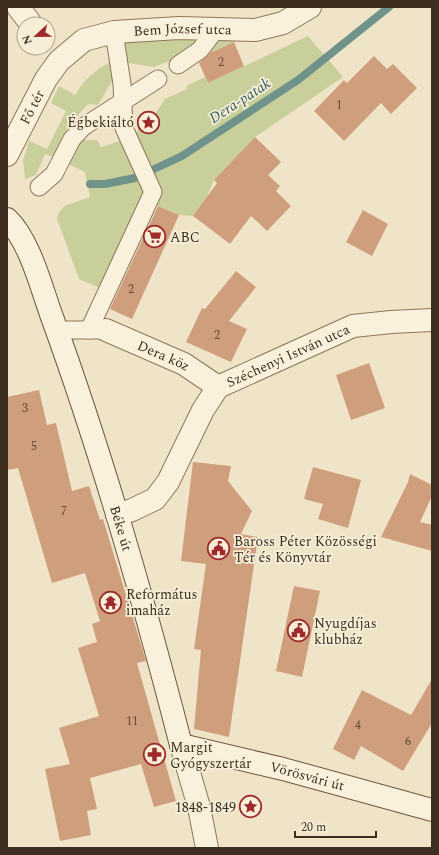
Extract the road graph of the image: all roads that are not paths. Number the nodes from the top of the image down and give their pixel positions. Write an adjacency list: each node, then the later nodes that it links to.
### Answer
1 (18, 7): 3 (street)
2 (310, 7): 4 (street, Bem József utca)
3 (25, 16)
4 (216, 29): 5 (street, Bem József utca); 8 (street)
5 (114, 32): 6 (street, Bem József utca); 10 (street)
6 (56, 53)
7 (52, 56): 11 (street, Fő tér)
8 (178, 65)
9 (158, 79): 10 (street)
10 (124, 102): 12 (street); 16 (street)
11 (7, 155)
12 (39, 187)
13 (7, 219): 15 (street, Béke út)
14 (432, 320): 17 (street, Széchenyi István utca)
15 (56, 330): 16 (street); 18 (street, Béke út)
16 (98, 330): 17 (street, Dera köz)
17 (218, 387): 18 (street, Széchenyi István utca)
18 (117, 514): 19 (street, Béke út)
19 (181, 745): 20 (street, Vörösvári út); 21 (street, Béke út)
20 (432, 810)
21 (207, 848)

